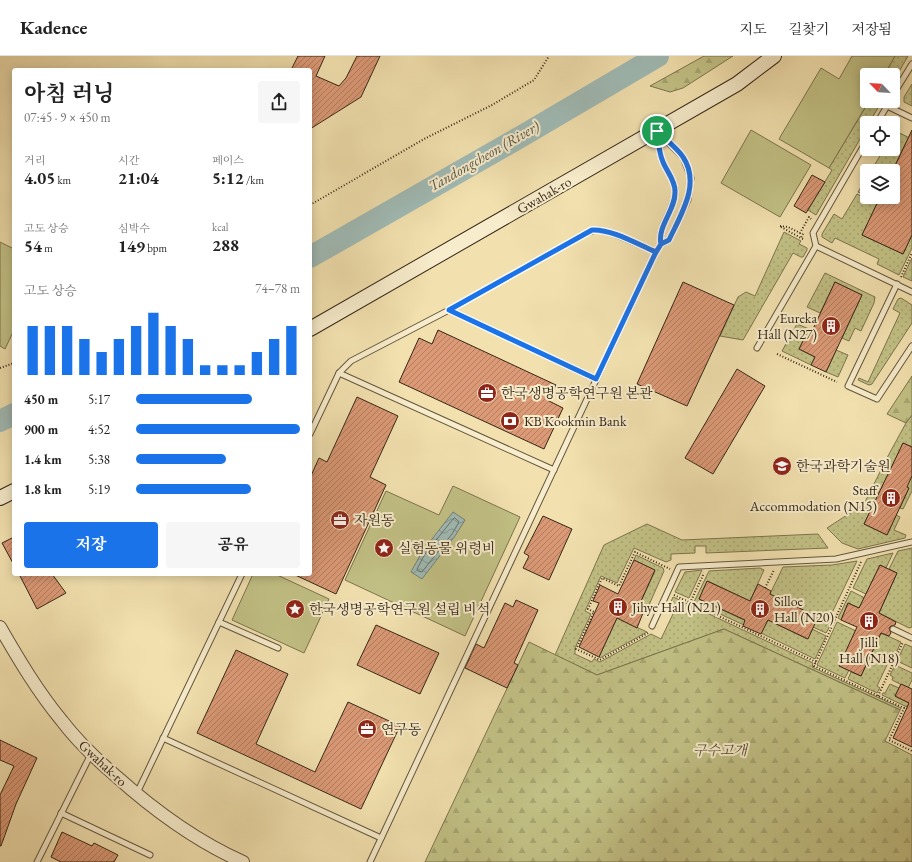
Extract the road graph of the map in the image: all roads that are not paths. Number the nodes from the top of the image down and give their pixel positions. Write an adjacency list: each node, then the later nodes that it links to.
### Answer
1 (774, 56): 6 (main road, Gwahak-ro)
2 (912, 64): 3 (lane)
3 (900, 84)
4 (896, 108): 5 (lane)
5 (912, 118)
6 (657, 131): 8 (lane); 8 (lane); 14 (main road, Gwahak-ro)
7 (860, 152): 9 (lane)
8 (661, 244): 10 (lane)
9 (816, 246): 11 (lane); 16 (lane)
10 (656, 252): 13 (lane); 18 (lane)
11 (897, 284): 12 (lane); 15 (lane)
12 (912, 292)
13 (449, 310): 17 (lane); 18 (lane)
14 (312, 328)
15 (912, 346)
16 (757, 348)
17 (339, 373): 19 (lane); 20 (lane)
18 (596, 379): 20 (lane)
19 (312, 430)
20 (554, 470): 35 (lane)
21 (12, 492): 22 (main road)
22 (0, 498)
23 (912, 542): 26 (lane)
24 (241, 576): 25 (lane)
25 (219, 622): 30 (lane); 31 (lane)
26 (652, 626)
27 (0, 627): 32 (street, Gwahak-ro)
28 (893, 629): 29 (lane)
29 (912, 638)
30 (278, 648)
31 (163, 738): 33 (lane); 35 (lane)
32 (91, 754): 33 (street, Gwahak-ro); 34 (lane)
33 (136, 794): 38 (street, Gwahak-ro)
34 (61, 813): 36 (lane); 37 (lane)
35 (382, 838): 39 (lane)
36 (150, 855)
37 (37, 862)
38 (242, 862)
39 (370, 862)

